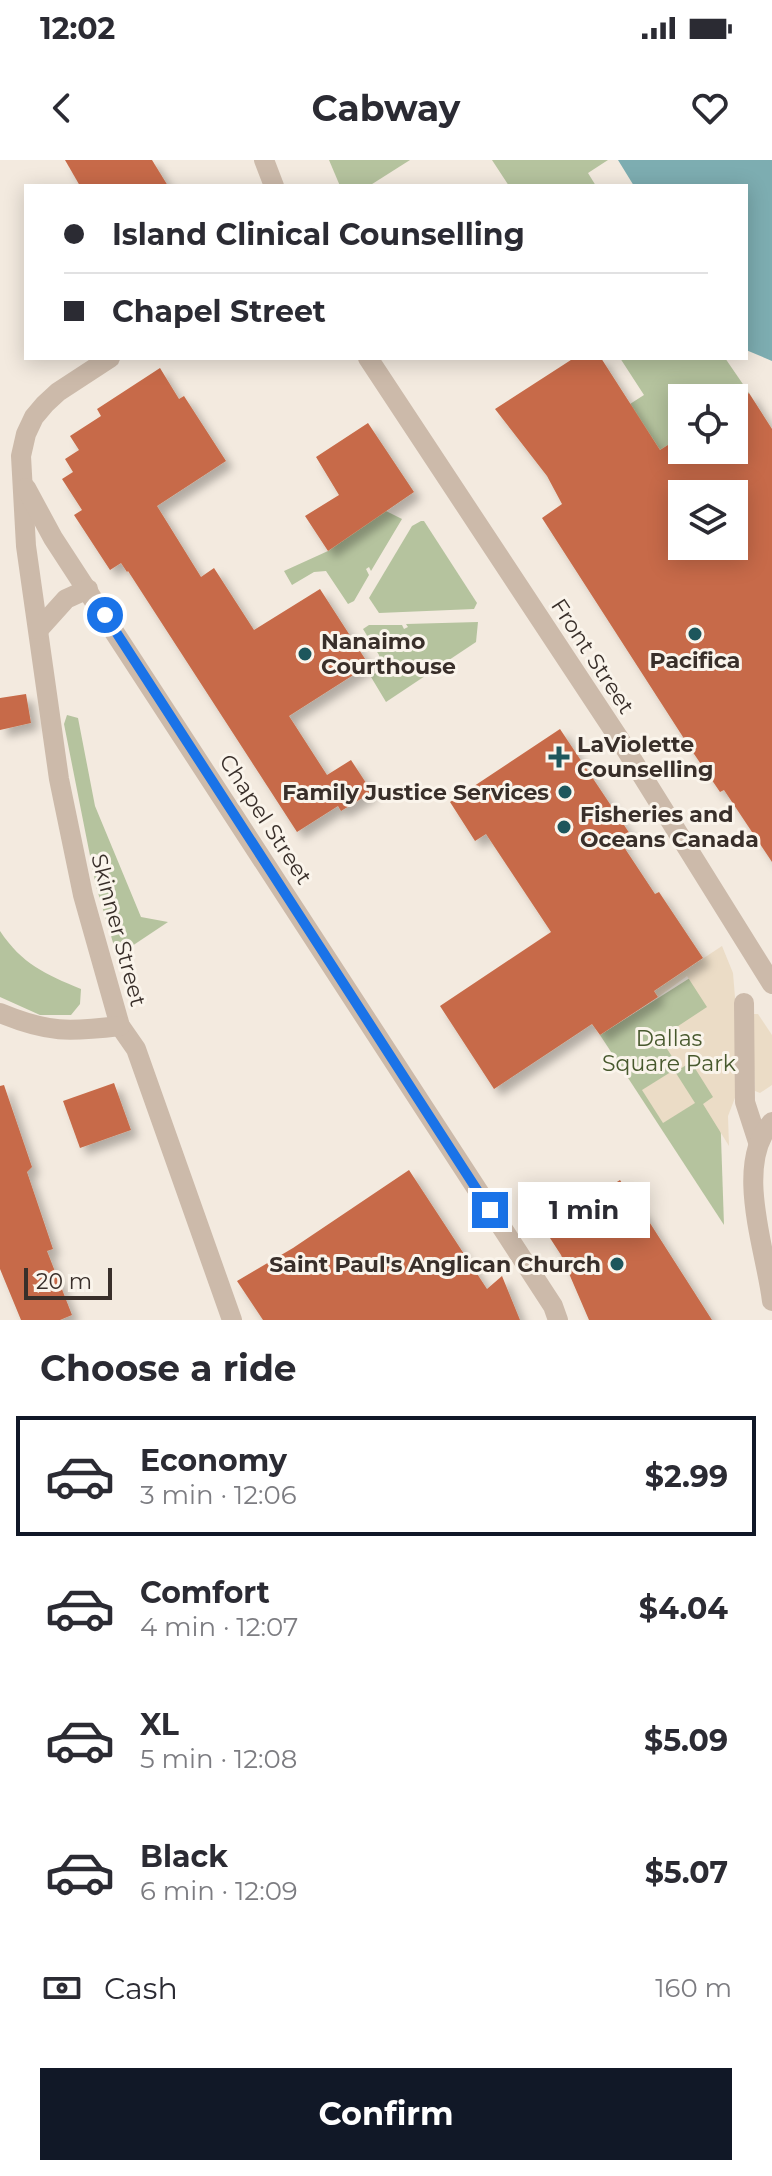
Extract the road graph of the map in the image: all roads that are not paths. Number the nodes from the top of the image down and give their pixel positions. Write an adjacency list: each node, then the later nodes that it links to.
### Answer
1 (264, 160): 2 (street)
2 (273, 184)
3 (107, 360): 5 (street, Chapel Street)
4 (369, 360): 8 (street, Front Street)
5 (23, 480): 6 (street, Chapel Street); 7 (street, Skinner Street)
6 (88, 589): 7 (street); 16 (street, Chapel Street)
7 (39, 629): 11 (street, Skinner Street)
8 (772, 984)
9 (744, 1003): 13 (street)
10 (0, 1013): 11 (street)
11 (120, 1026): 15 (street, Skinner Street)
12 (772, 1122): 13 (street)
13 (758, 1142): 14 (street)
14 (772, 1301)
15 (232, 1320)
16 (558, 1320)

